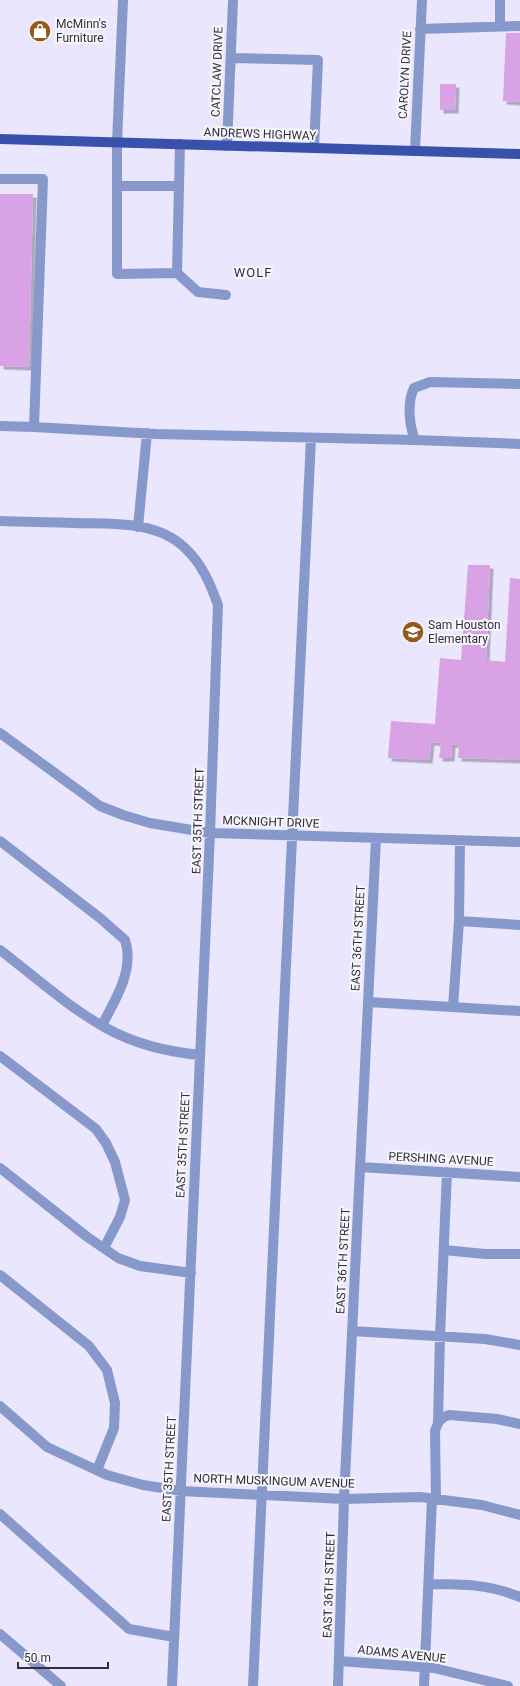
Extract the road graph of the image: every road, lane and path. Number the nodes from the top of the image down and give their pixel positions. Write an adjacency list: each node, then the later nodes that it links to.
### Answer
1 (123, 0): 10 (street)
2 (233, 0): 8 (street, CATCLAW DRIVE)
3 (422, 0): 7 (street, CAROLYN DRIVE)
4 (500, 0): 5 (street)
5 (500, 26): 6 (street); 7 (street)
6 (520, 26)
7 (420, 29): 14 (street, CAROLYN DRIVE)
8 (231, 58): 12 (street, CATCLAW DRIVE); 13 (street)
9 (0, 139): 10 (main road, ANDREWS HIGHWAY)
10 (117, 143): 11 (main road, ANDREWS HIGHWAY); 17 (street)
11 (180, 144): 12 (main road, ANDREWS HIGHWAY); 18 (street)
12 (227, 146): 13 (main road, ANDREWS HIGHWAY)
13 (314, 148): 14 (main road, ANDREWS HIGHWAY)
14 (415, 151): 15 (main road, ANDREWS HIGHWAY)
15 (520, 154)
16 (0, 179): 23 (street)
17 (117, 186): 18 (street); 19 (street)
18 (179, 186): 19 (street)
19 (176, 273): 20 (street)
20 (226, 294)
21 (520, 384): 26 (street)
22 (0, 426): 23 (street)
23 (34, 427): 24 (street)
24 (147, 433): 25 (street); 29 (street)
25 (311, 438): 26 (street); 32 (street)
26 (415, 440): 27 (street)
27 (520, 444)
28 (0, 521): 29 (street)
29 (138, 527): 31 (street, EAST 35TH STREET)
30 (0, 733): 31 (street, MCKNIGHT DRIVE)
31 (210, 833): 32 (street, MCKNIGHT DRIVE); 44 (street, EAST 35TH STREET)
32 (294, 835): 33 (street, MCKNIGHT DRIVE); 63 (street)
33 (376, 838): 35 (street, MCKNIGHT DRIVE); 40 (street, EAST 36TH STREET)
34 (0, 841): 43 (street)
35 (460, 841): 36 (street, MCKNIGHT DRIVE); 37 (street)
36 (520, 842)
37 (459, 922): 38 (street); 41 (street)
38 (520, 925)
39 (0, 950): 43 (street)
40 (368, 1002): 41 (street); 46 (street, EAST 36TH STREET)
41 (453, 1007): 42 (street)
42 (520, 1011)
43 (102, 1025): 44 (street)
44 (200, 1055): 53 (street, EAST 35TH STREET)
45 (0, 1056): 50 (street)
46 (360, 1167): 48 (street, PERSHING AVENUE); 55 (street, EAST 36TH STREET)
47 (0, 1168): 50 (street)
48 (447, 1172): 49 (street, PERSHING AVENUE); 51 (street)
49 (520, 1177)
50 (104, 1248): 53 (street)
51 (444, 1250): 52 (street); 56 (street)
52 (520, 1254)
53 (191, 1274): 62 (street, EAST 35TH STREET)
54 (0, 1275): 61 (street)
55 (352, 1331): 56 (street); 64 (street, EAST 36TH STREET)
56 (440, 1336): 57 (street); 59 (street)
57 (520, 1346)
58 (0, 1406): 61 (street, NORTH MUSKINGUM AVENUE)
59 (438, 1423): 60 (street); 65 (street)
60 (520, 1424)
61 (97, 1470): 62 (street, NORTH MUSKINGUM AVENUE)
62 (181, 1491): 63 (street, NORTH MUSKINGUM AVENUE); 71 (street, EAST 35TH STREET)
63 (261, 1495): 64 (street, NORTH MUSKINGUM AVENUE); 76 (street)
64 (344, 1499): 65 (street, NORTH MUSKINGUM AVENUE); 72 (street, EAST 36TH STREET)
65 (434, 1499): 67 (street, NORTH MUSKINGUM AVENUE); 68 (street)
66 (0, 1514): 71 (street)
67 (520, 1515)
68 (429, 1584): 69 (street); 73 (street)
69 (520, 1597)
70 (0, 1634): 74 (street)
71 (174, 1637): 75 (street, EAST 35TH STREET)
72 (339, 1661): 73 (street, ADAMS AVENUE); 77 (street, EAST 36TH STREET)
73 (425, 1667): 78 (street); 79 (street, ADAMS AVENUE)
74 (61, 1686)
75 (172, 1686)
76 (253, 1686)
77 (338, 1686)
78 (424, 1686)
79 (508, 1686)

